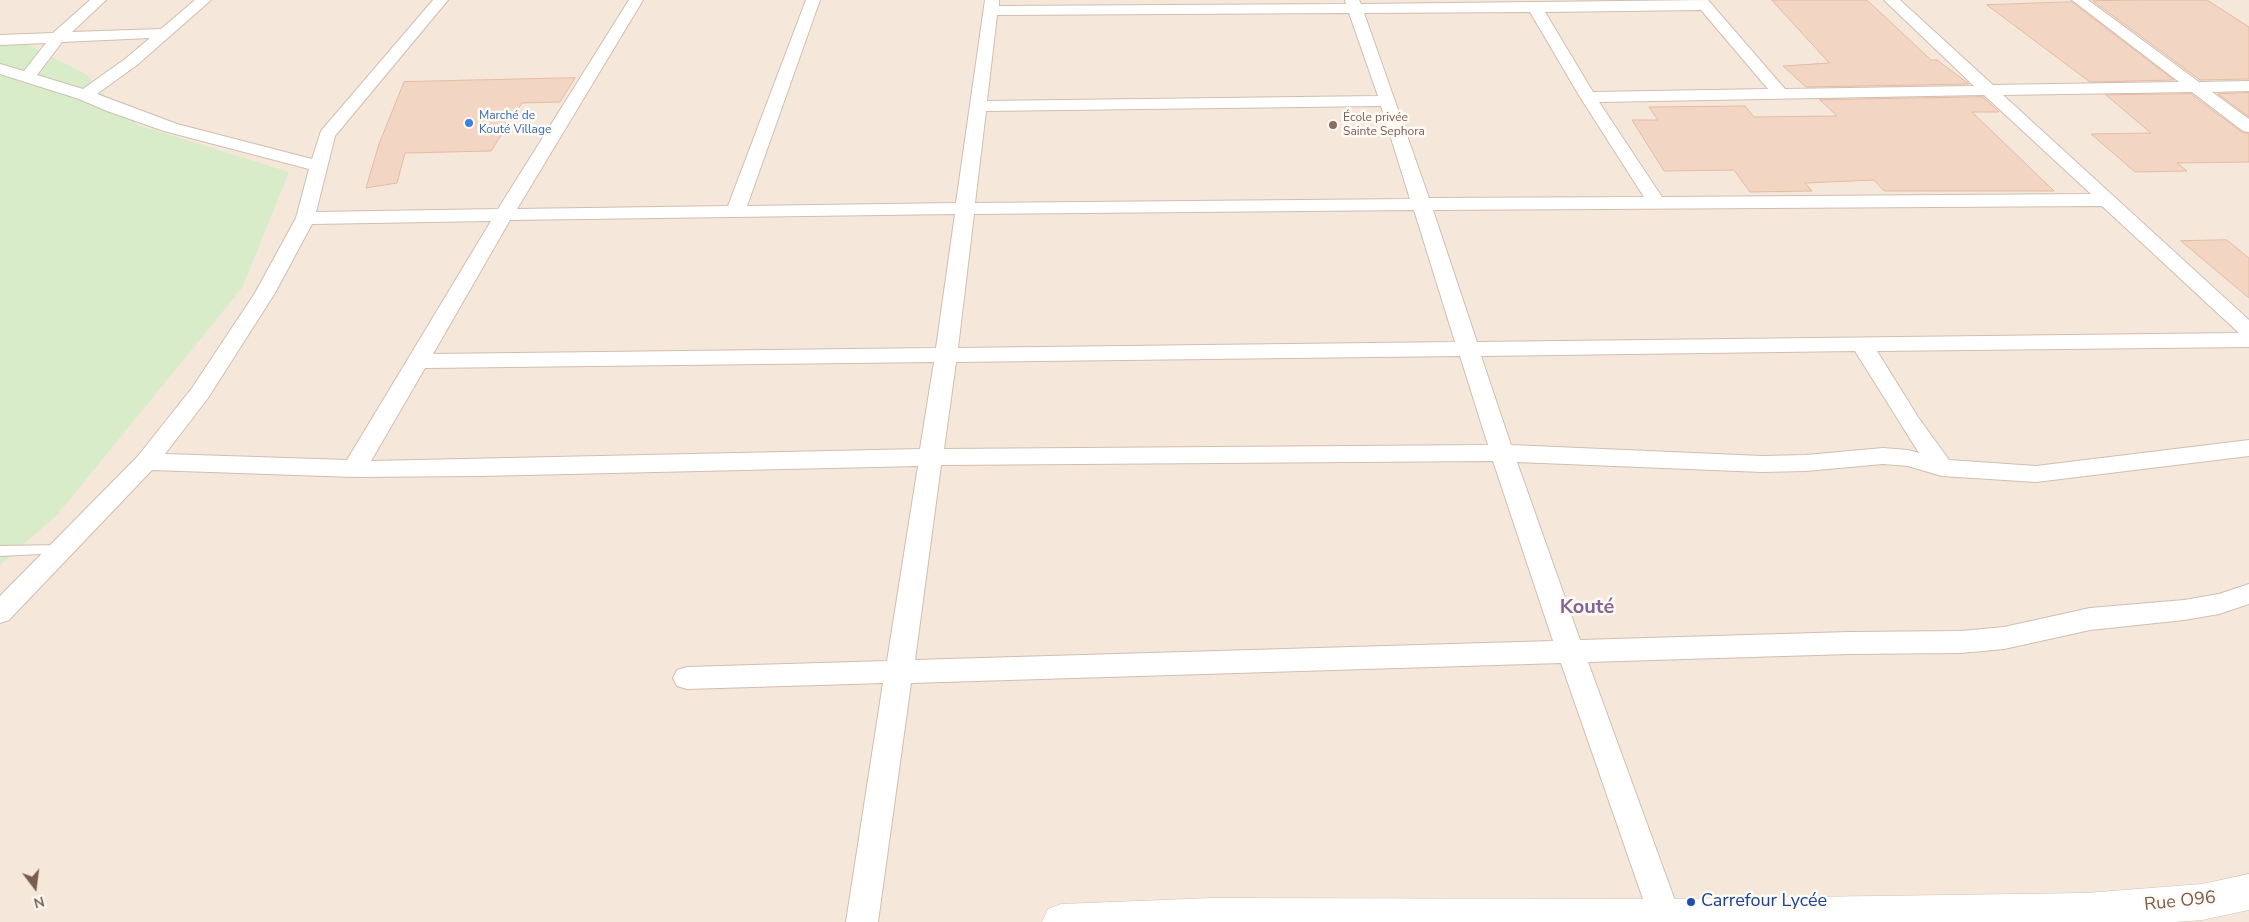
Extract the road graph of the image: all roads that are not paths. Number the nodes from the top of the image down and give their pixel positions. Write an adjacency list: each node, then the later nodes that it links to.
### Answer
1 (99, 0): 14 (street)
2 (204, 0): 13 (street)
3 (441, 0): 27 (street)
4 (636, 0): 33 (street)
5 (813, 0): 32 (street)
6 (1891, 0): 20 (street)
7 (2079, 0): 19 (street)
8 (1702, 3): 12 (street); 21 (street)
9 (1354, 4): 11 (street); 12 (street); 24 (street)
10 (991, 5): 11 (street); 25 (street)
11 (1172, 5)
12 (1535, 7): 23 (street)
13 (165, 33): 14 (street); 22 (street)
14 (60, 36): 15 (street); 17 (street)
15 (0, 40)
16 (0, 69): 17 (street)
17 (27, 78): 22 (street)
18 (2249, 86): 19 (street)
19 (2194, 87): 20 (street); 26 (street)
20 (1989, 90): 21 (street); 28 (street)
21 (1780, 92): 23 (street)
22 (85, 95): 27 (street)
23 (1588, 97): 29 (street)
24 (1388, 101): 25 (street); 30 (street)
25 (978, 106): 31 (street)
26 (2249, 127)
27 (319, 166): 34 (street)
28 (2108, 200): 29 (street); 35 (street)
29 (1656, 201): 30 (street)
30 (1422, 205): 31 (street); 38 (street)
31 (965, 210): 32 (street); 39 (street)
32 (736, 211): 33 (street)
33 (504, 215): 34 (street); 40 (street)
34 (305, 218): 44 (street)
35 (2249, 330)
36 (2249, 340): 37 (street)
37 (1862, 345): 38 (street); 46 (street)
38 (1467, 348): 39 (street); 42 (street)
39 (946, 354): 40 (street); 43 (street)
40 (418, 361): 45 (street)
41 (2249, 448): 46 (street)
42 (1502, 453): 43 (street); 46 (street); 51 (street)
43 (930, 457): 45 (street); 52 (street)
44 (146, 462): 45 (street); 47 (street)
45 (354, 468)
46 (1942, 468)
47 (63, 549): 48 (lane); 50 (street)
48 (0, 551)
49 (2249, 594): 51 (street)
50 (0, 613)
51 (1570, 652): 52 (street); 55 (street)
52 (900, 671): 53 (street); 56 (street)
53 (687, 678)
54 (2249, 892): 55 (main road, Rue O96)
55 (1664, 917): 57 (main road, Rue O96)
56 (862, 922)
57 (1060, 922)

